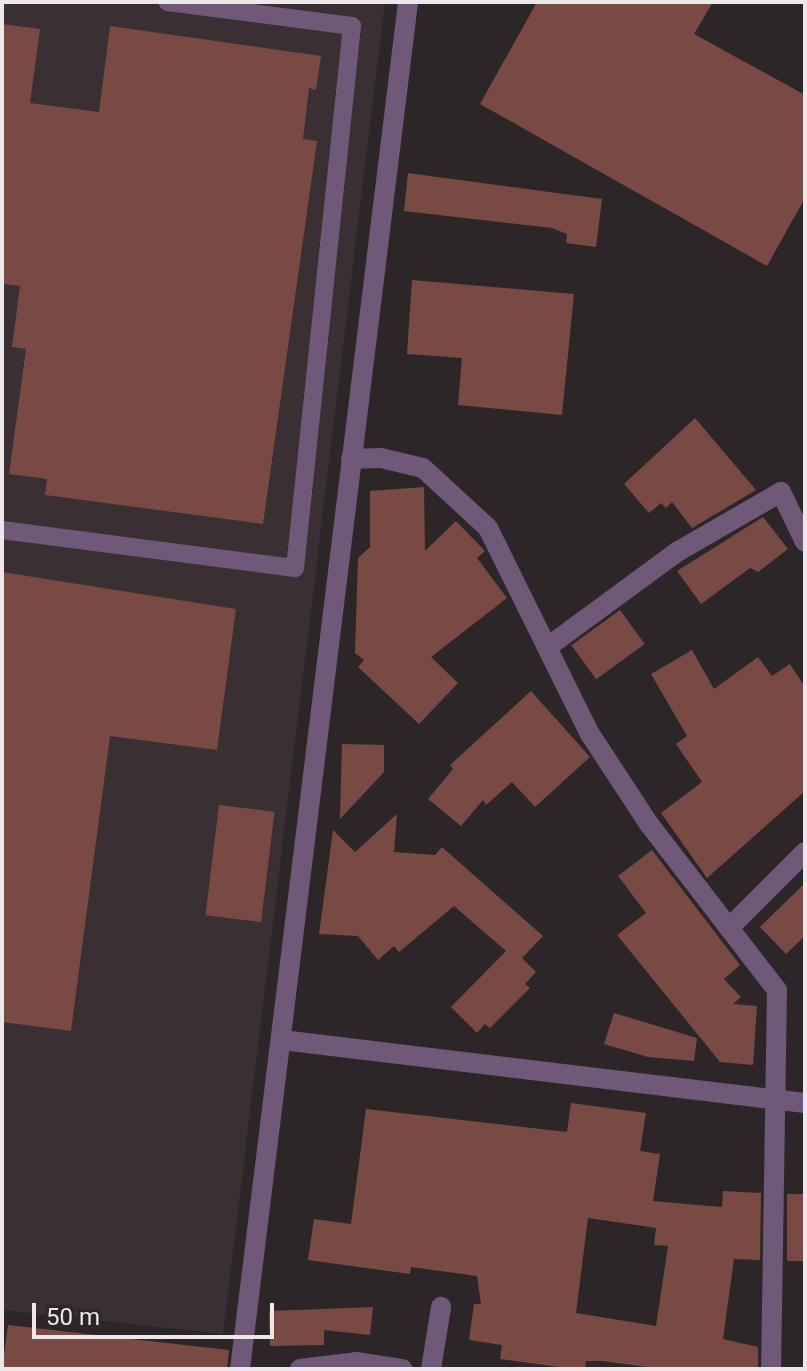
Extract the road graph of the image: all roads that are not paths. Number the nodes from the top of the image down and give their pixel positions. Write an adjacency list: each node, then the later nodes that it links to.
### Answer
1 (168, 2): 4 (lane)
2 (408, 2): 3 (street)
3 (351, 459): 6 (street); 9 (street)
4 (2, 530)
5 (805, 542): 6 (street)
6 (549, 646): 8 (street)
7 (805, 852): 8 (street)
8 (729, 928): 10 (street)
9 (282, 1040): 10 (street); 13 (street)
10 (772, 1099): 11 (street); 17 (street)
11 (805, 1103)
12 (441, 1307): 16 (street)
13 (240, 1369)
14 (300, 1369): 15 (street)
15 (402, 1369)
16 (431, 1369)
17 (771, 1369)

